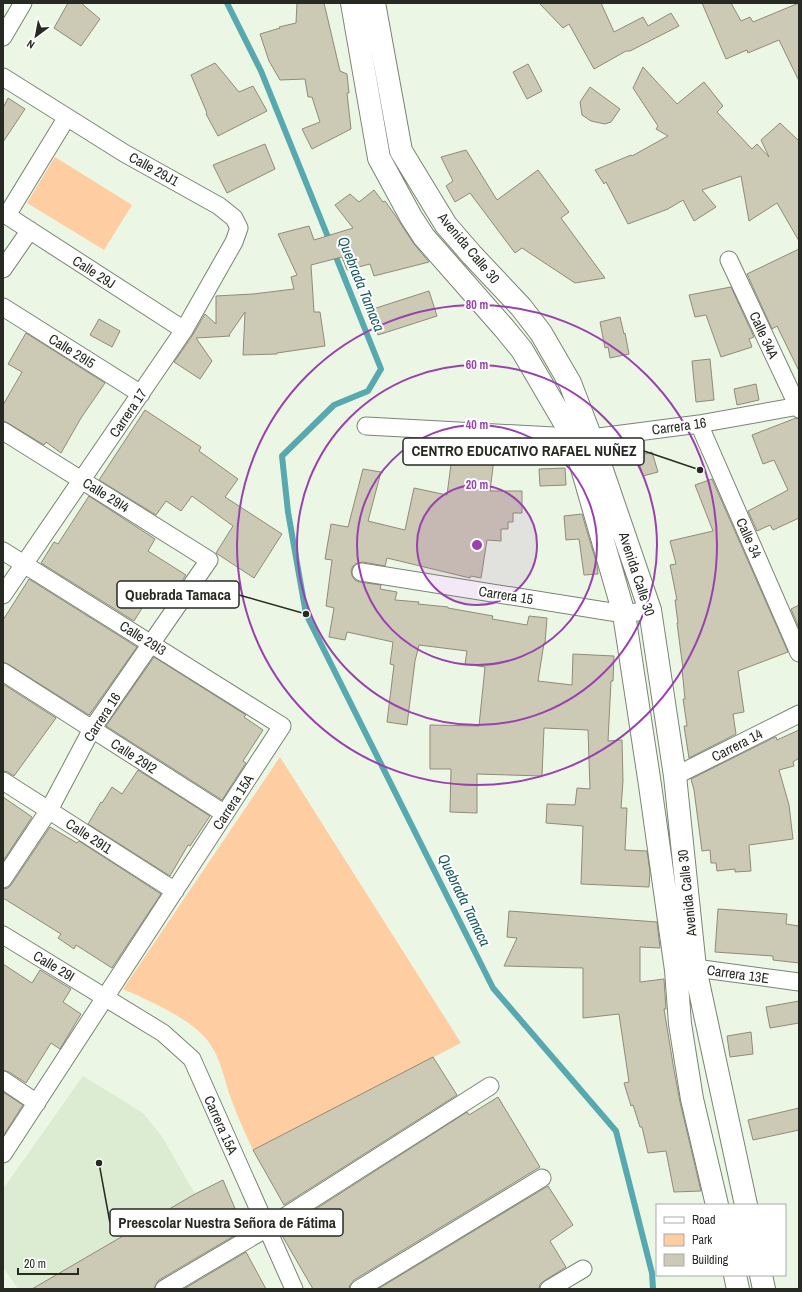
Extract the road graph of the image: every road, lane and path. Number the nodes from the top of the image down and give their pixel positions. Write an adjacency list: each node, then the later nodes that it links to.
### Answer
1 (23, 3): 4 (street)
2 (352, 3): 19 (main road, Avenida Calle 30)
3 (374, 3): 19 (main road, Avenida Calle 30)
4 (3, 37)
5 (3, 77): 6 (street, Calle 29J1)
6 (68, 117): 7 (street); 8 (street, Calle 29J1)
7 (5, 214): 9 (street, Calle 29J)
8 (238, 224): 13 (street, Carrera 17)
9 (30, 230): 11 (street); 13 (street, Calle 29J)
10 (729, 260): 15 (street, Calle 34A)
11 (3, 270)
12 (3, 308): 14 (street, Calle 29I5)
13 (184, 330): 14 (street, Carrera 17)
14 (141, 394): 20 (street, Carrera 17)
15 (798, 407): 16 (street, Carrera 16)
16 (699, 424): 19 (street, Carrera 16); 29 (street, Calle 34)
17 (366, 426): 19 (street, Carrera 16)
18 (3, 431): 20 (street, Calle 29I4)
19 (582, 437): 26 (main road, Avenida Calle 30); 27 (main road, Avenida Calle 30)
20 (82, 480): 22 (street, Calle 29I4); 23 (street, Carrera 17)
21 (3, 551): 23 (street, Calle 29I3)
22 (209, 560): 28 (street, Carrera 16)
23 (24, 564): 25 (street, Carrera 17); 28 (street, Calle 29I3)
24 (361, 572): 27 (street, Carrera 15)
25 (3, 595)
26 (650, 610): 27 (street, Carrera 15); 34 (main road, Avenida Calle 30)
27 (624, 614): 41 (main road, Avenida Calle 30)
28 (151, 643): 32 (street, Calle 29I3); 33 (street, Carrera 16)
29 (799, 652)
30 (3, 672): 33 (street, Calle 29I2)
31 (799, 714): 34 (street, Carrera 14)
32 (282, 726): 37 (street, Carrera 15A)
33 (92, 729): 36 (street, Carrera 16); 37 (street, Calle 29I2)
34 (675, 776): 41 (main road, Avenida Calle 30)
35 (3, 781): 36 (street, Calle 29I1)
36 (49, 810): 38 (street, Carrera 16); 39 (street, Calle 29I1)
37 (225, 814): 39 (street, Carrera 15A)
38 (3, 879)
39 (175, 891): 43 (street, Carrera 15A)
40 (3, 935): 43 (street, Calle 29I)
41 (685, 969): 42 (street, Carrera 13E); 49 (main road, Avenida Calle 30); 50 (main road, Avenida Calle 30)
42 (799, 982)
43 (105, 997): 46 (street, Carrera 15A); 51 (street, Carrera 15A)
44 (3, 1080): 46 (street)
45 (490, 1086): 51 (street)
46 (37, 1103): 47 (street, Carrera 15A)
47 (3, 1154)
48 (542, 1178): 57 (street)
49 (717, 1204)
50 (746, 1204)
51 (267, 1228): 55 (street); 56 (street, Carrera 15A)
52 (583, 1269): 58 (street)
53 (735, 1276): 59 (main road)
54 (761, 1276): 60 (main road)
55 (164, 1289)
56 (294, 1289)
57 (359, 1289)
58 (549, 1289)
59 (738, 1289)
60 (764, 1289)

